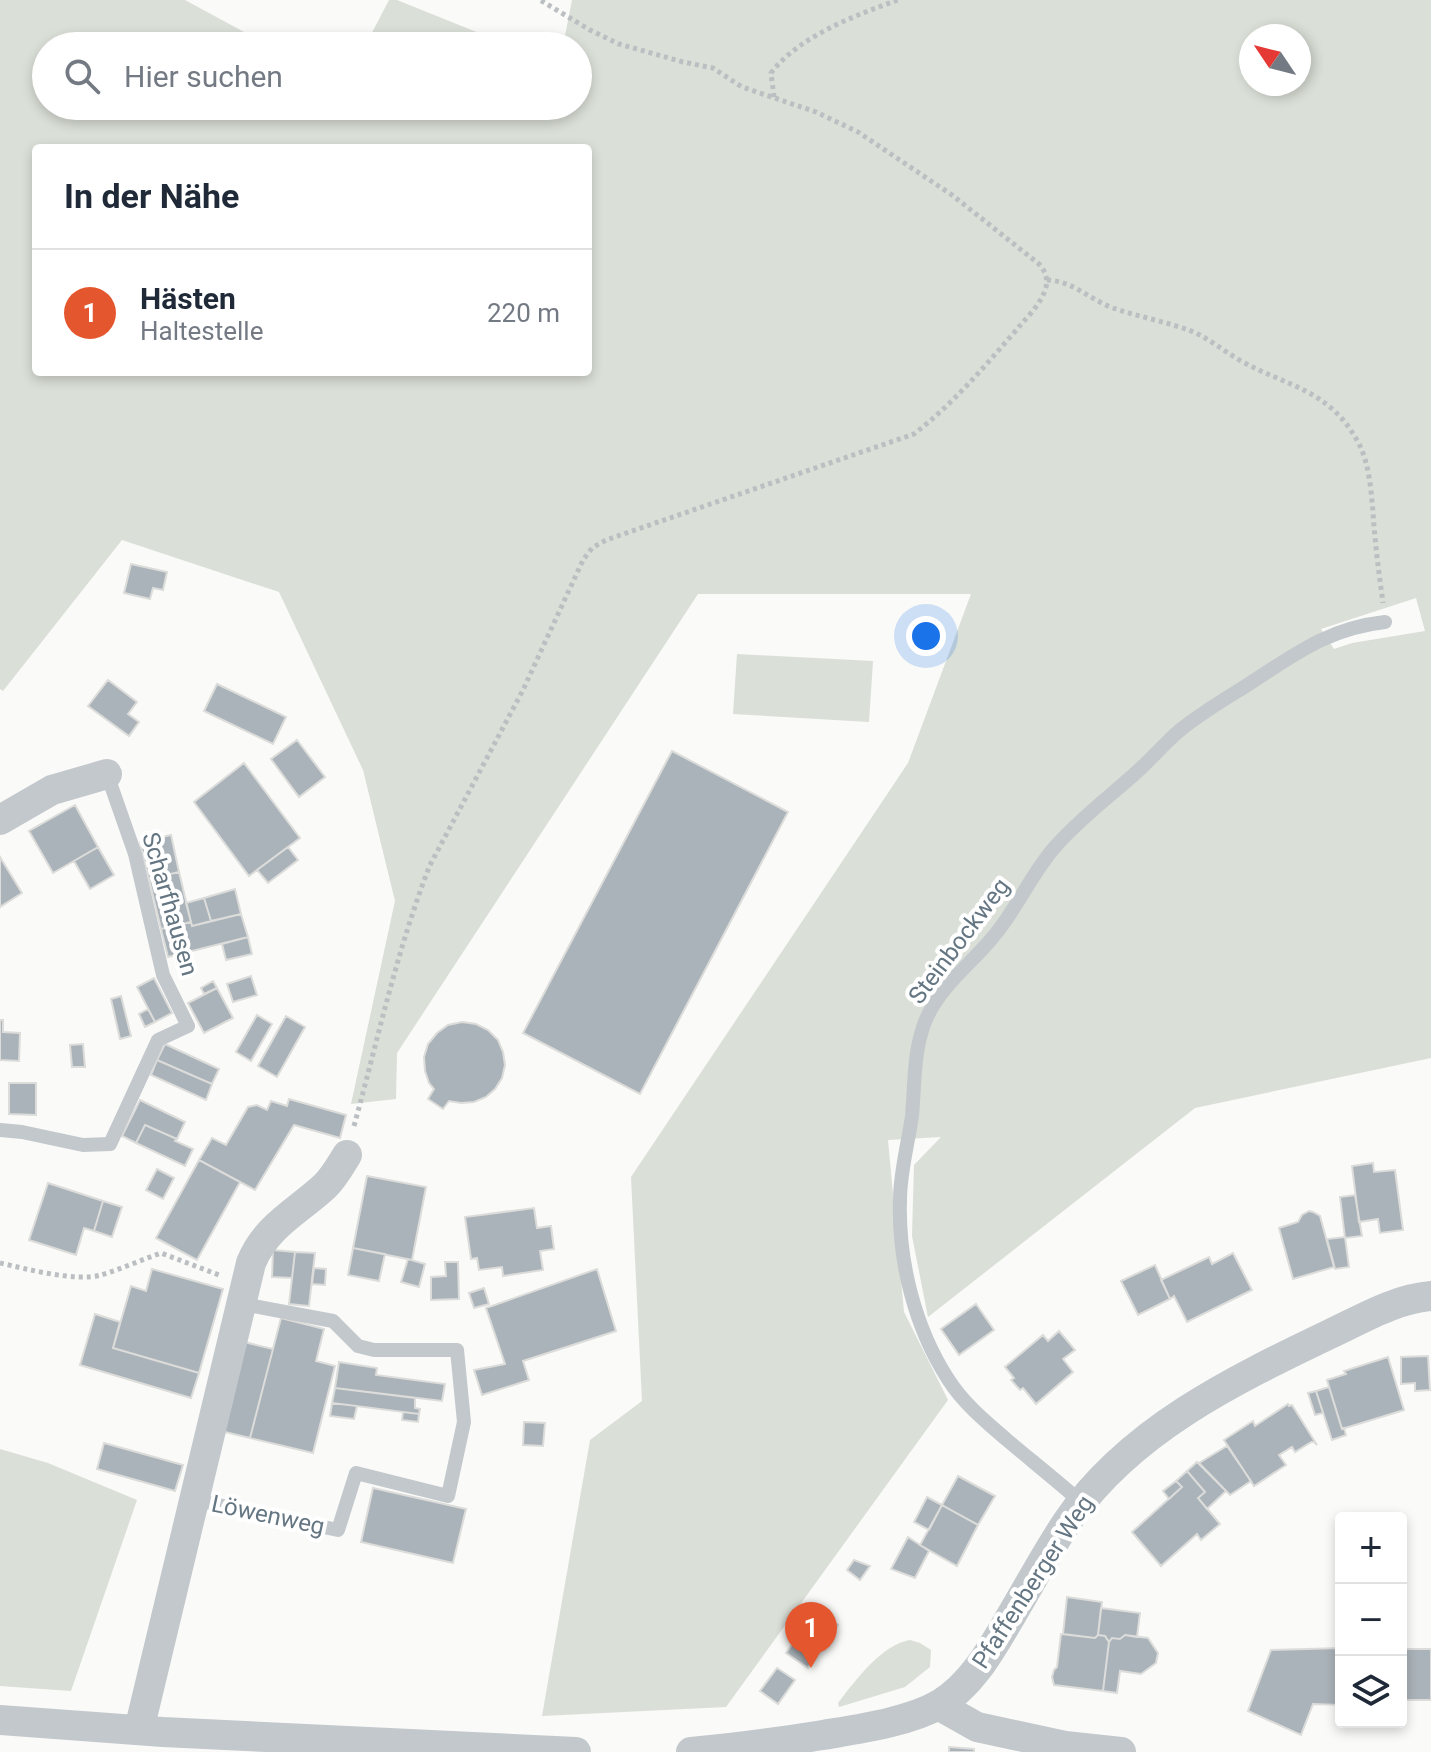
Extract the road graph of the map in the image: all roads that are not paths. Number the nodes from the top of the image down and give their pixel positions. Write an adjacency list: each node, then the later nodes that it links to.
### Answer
1 (1385, 622): 9 (lane, Steinbockweg)
2 (107, 774): 3 (street); 4 (lane, Scharfhausen)
3 (0, 820)
4 (0, 1130)
5 (347, 1155): 6 (street, Löwenweg)
6 (244, 1293): 8 (street, Löwenweg); 8 (lane, Löwenweg)
7 (1431, 1296): 9 (street, Pfaffenberger Weg)
8 (195, 1500): 12 (street, Löwenweg)
9 (1081, 1502): 10 (street, Pfaffenberger Weg)
10 (938, 1705): 13 (street, Pfaffenberger Weg); 16 (street)
11 (0, 1720): 12 (street)
12 (139, 1730): 14 (street)
13 (741, 1750): 15 (street, Pfaffenberger Weg)
14 (576, 1752)
15 (691, 1752)
16 (1121, 1752)

